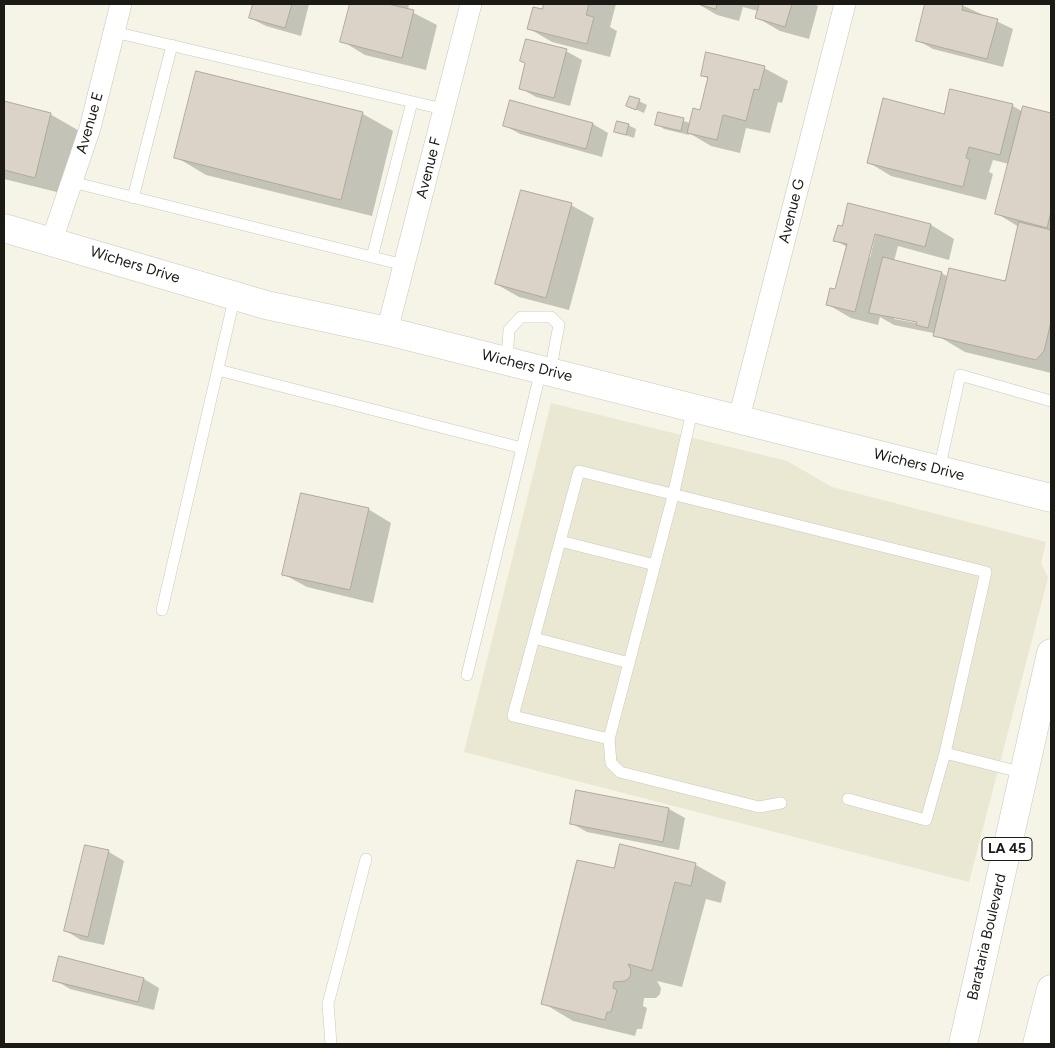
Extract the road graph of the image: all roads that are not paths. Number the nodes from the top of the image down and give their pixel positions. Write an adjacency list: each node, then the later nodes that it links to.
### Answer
1 (121, 4): 4 (street, Avenue E)
2 (470, 4): 7 (street, Avenue F)
3 (845, 4): 21 (street, Avenue G)
4 (114, 32): 5 (lane); 8 (street, Avenue E)
5 (172, 45): 6 (lane); 9 (lane)
6 (412, 102): 7 (lane); 12 (lane)
7 (443, 110): 13 (street, Avenue F)
8 (72, 182): 9 (lane); 11 (street, Avenue E)
9 (133, 198): 12 (lane)
10 (4, 228): 11 (street, Wichers Drive)
11 (52, 240): 14 (street, Wichers Drive)
12 (372, 258): 13 (lane)
13 (404, 265): 15 (street, Avenue F)
14 (235, 295): 15 (street, Wichers Drive); 17 (lane)
15 (387, 331): 16 (street, Wichers Drive)
16 (507, 361): 18 (street, Wichers Drive); 18 (lane)
17 (218, 370): 22 (lane); 28 (lane)
18 (546, 371): 20 (street, Wichers Drive); 22 (lane)
19 (1051, 401): 23 (lane)
20 (693, 407): 21 (street, Wichers Drive); 24 (lane)
21 (739, 418): 23 (street, Wichers Drive)
22 (522, 448): 32 (lane)
23 (939, 470): 25 (street, Wichers Drive)
24 (673, 496): 26 (lane); 27 (lane); 34 (lane)
25 (1051, 498)
26 (560, 540): 27 (lane); 29 (lane)
27 (655, 565): 31 (lane)
28 (162, 610)
29 (534, 638): 31 (lane); 33 (lane)
30 (1051, 653): 35 (street, Barataria Boulevard / LA 45)
31 (629, 663): 33 (lane)
32 (467, 675)
33 (609, 740): 37 (lane)
34 (945, 753): 35 (lane); 36 (lane)
35 (1024, 773): 41 (street, Barataria Boulevard / LA 45)
36 (848, 799)
37 (781, 803)
38 (366, 859): 40 (lane)
39 (1051, 989): 42 (street)
40 (331, 1044)
41 (963, 1044)
42 (1037, 1044)

